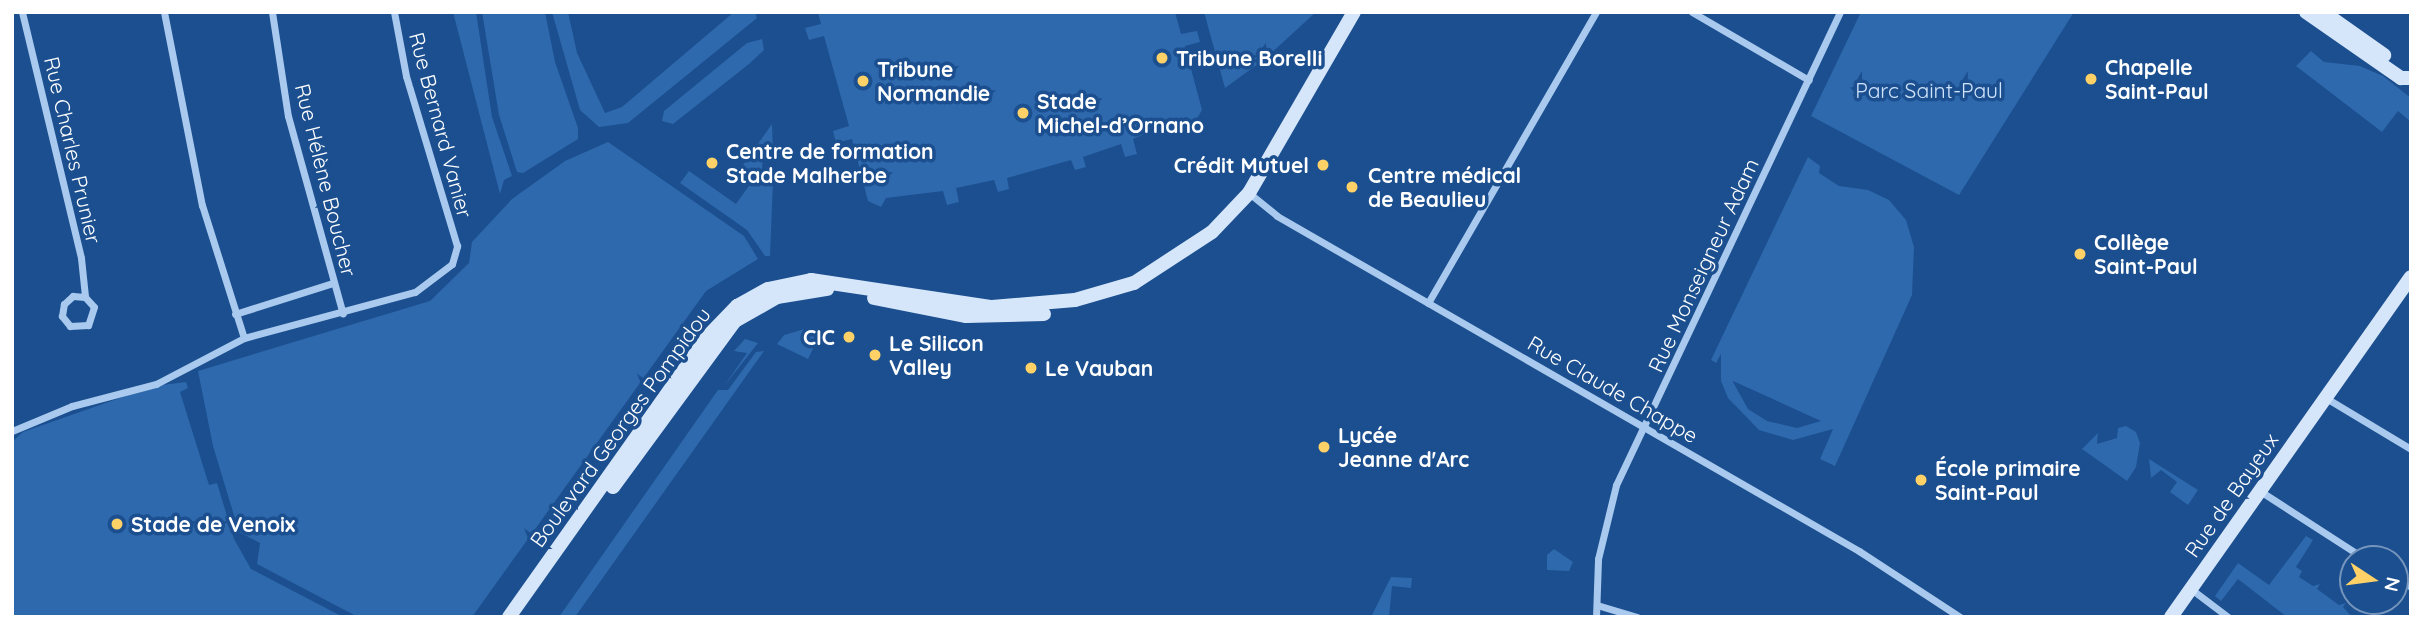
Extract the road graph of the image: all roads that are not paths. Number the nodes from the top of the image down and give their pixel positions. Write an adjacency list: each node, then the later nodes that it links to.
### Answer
1 (22, 12): 17 (street, Rue Charles Prunier)
2 (164, 12): 19 (street)
3 (272, 12): 16 (street, Rue Hélène Boucher)
4 (394, 12): 20 (street, Rue Bernard Vanier)
5 (1354, 12): 14 (street, Boulevard Georges Pompidou)
6 (1365, 12): 14 (street, Boulevard Georges Pompidou)
7 (1596, 12): 18 (street)
8 (1692, 12): 13 (street)
9 (1840, 12): 13 (street, Rue Monseigneur Adam)
10 (2306, 12): 12 (street)
11 (2323, 12): 12 (street)
12 (2410, 79)
13 (1809, 80): 23 (street, Rue Monseigneur Adam)
14 (1252, 195): 18 (street, Rue Claude Chappe); 30 (street, Boulevard Georges Pompidou); 31 (street, Boulevard Georges Pompidou)
15 (2411, 276): 22 (street, Rue de Bayeux)
16 (334, 283): 19 (street); 20 (street, Rue Hélène Boucher)
17 (85, 297): 17 (street, Rue Charles Prunier)
18 (1429, 303): 23 (street, Rue Claude Chappe)
19 (235, 314): 21 (street)
20 (343, 314): 21 (street)
21 (244, 338): 24 (street)
22 (2326, 398): 25 (street); 26 (street, Rue de Bayeux)
23 (1646, 427): 29 (street, Rue Monseigneur Adam); 34 (street, Rue Claude Chappe)
24 (12, 431)
25 (2411, 449)
26 (2260, 491): 27 (street); 28 (street, Rue de Bayeux)
27 (2343, 545)
28 (2191, 589): 35 (street, Rue de Bayeux); 36 (street)
29 (1597, 604): 32 (street, Rue Monseigneur Adam); 33 (street)
30 (509, 617)
31 (520, 617)
32 (1596, 617)
33 (1637, 617)
34 (1960, 617)
35 (2171, 617)
36 (2228, 617)

